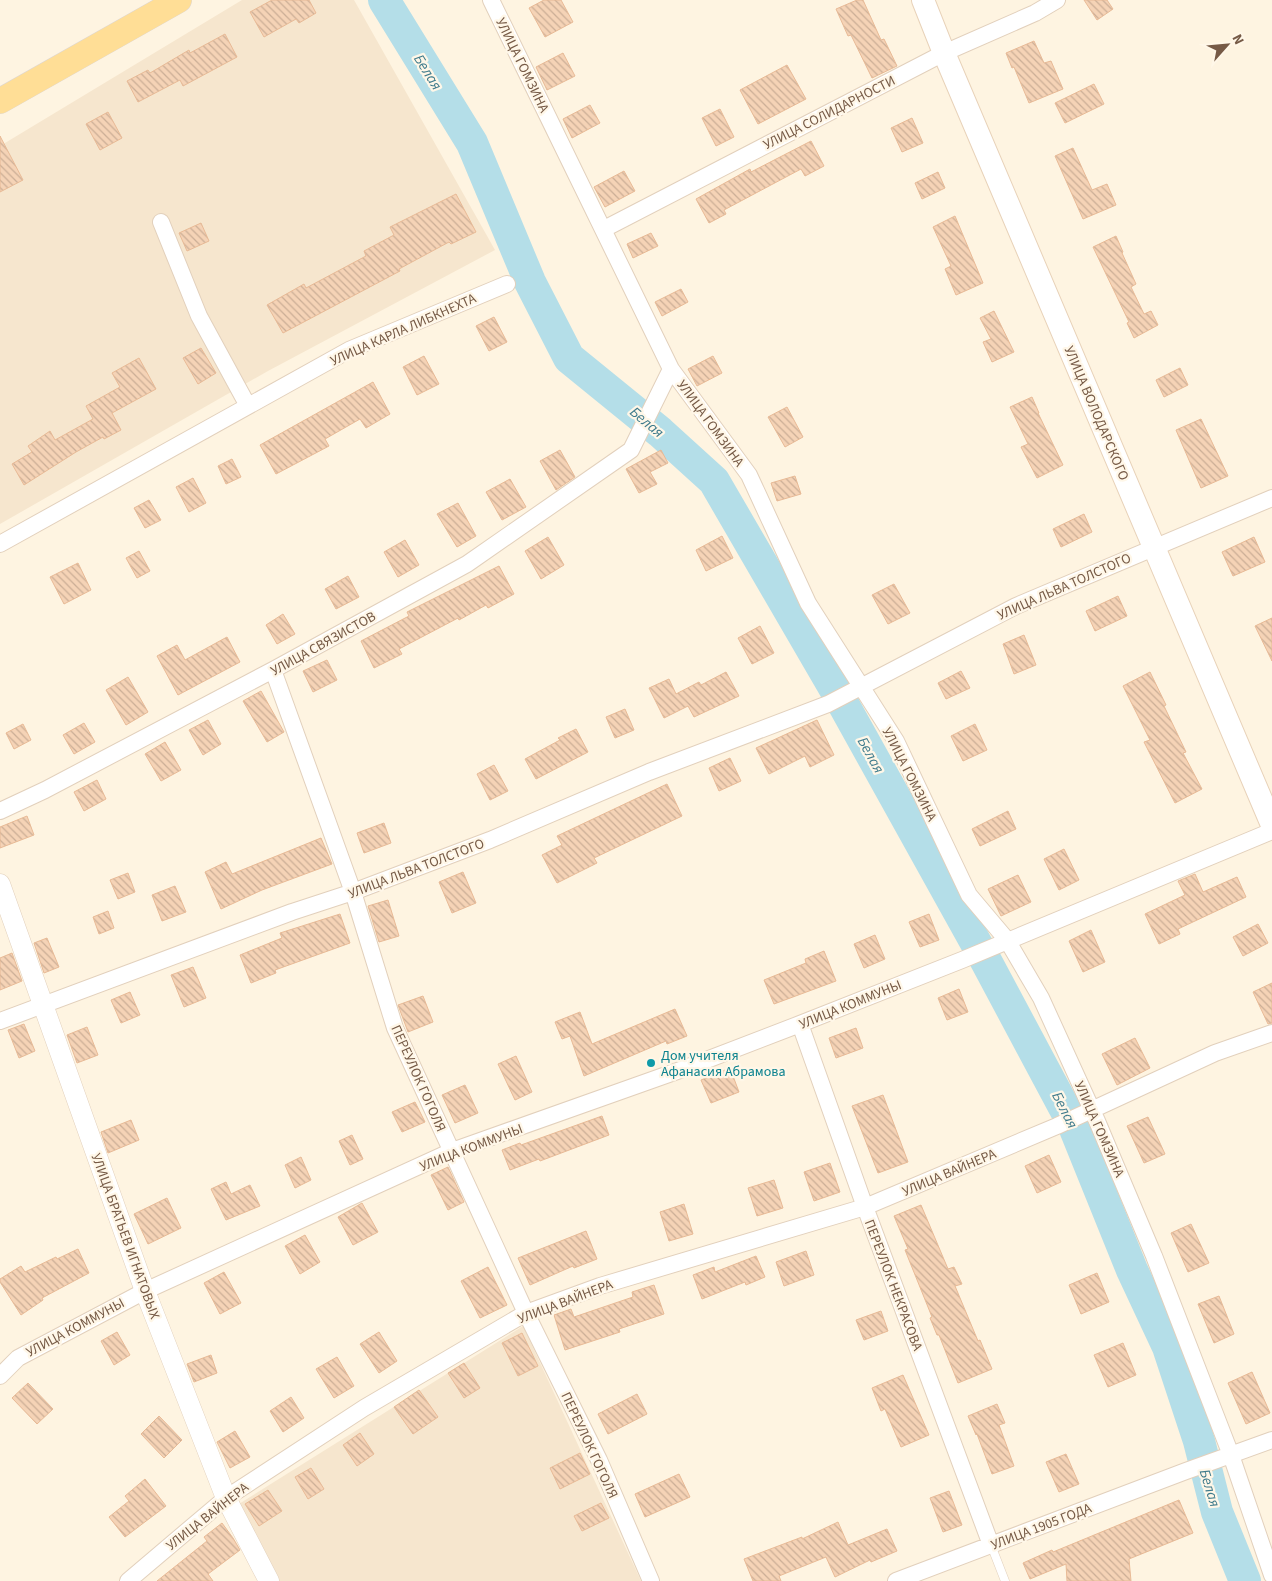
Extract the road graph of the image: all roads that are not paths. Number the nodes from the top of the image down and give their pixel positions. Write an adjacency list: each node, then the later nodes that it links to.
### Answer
1 (179, 0): 6 (main road)
2 (491, 0): 8 (street, УЛИЦА ГОМЗИНА)
3 (923, 0): 5 (main road, УЛИЦА ВОЛОДАРСКОГО)
4 (1057, 0): 5 (street, УЛИЦА СОЛИДАРНОСТИ)
5 (944, 53): 8 (street, УЛИЦА СОЛИДАРНОСТИ); 14 (main road, УЛИЦА ВОЛОДАРСКОГО)
6 (0, 102)
7 (162, 222): 11 (street)
8 (604, 229): 10 (street, УЛИЦА ГОМЗИНА)
9 (507, 284): 11 (street, УЛИЦА КАРЛА ЛИБКНЕХТА)
10 (671, 369): 15 (street, УЛИЦА СВЯЗИСТОВ); 16 (street, УЛИЦА ГОМЗИНА)
11 (248, 406): 13 (street, УЛИЦА КАРЛА ЛИБКНЕХТА)
12 (1272, 498): 14 (street, УЛИЦА ЛЬВА ТОЛСТОГО)
13 (0, 544)
14 (1154, 546): 16 (street, УЛИЦА ЛЬВА ТОЛСТОГО); 18 (main road, УЛИЦА ВОЛОДАРСКОГО)
15 (273, 670): 17 (street, УЛИЦА СВЯЗИСТОВ); 21 (street, ПЕРЕУЛОК ГОГОЛЯ)
16 (862, 687): 21 (street, УЛИЦА ЛЬВА ТОЛСТОГО); 22 (street, УЛИЦА ГОМЗИНА)
17 (0, 811)
18 (1272, 825)
19 (1272, 831): 22 (street)
20 (0, 884): 23 (street, УЛИЦА БРАТЬЕВ ИГНАТОВЫХ)
21 (353, 892): 23 (street, УЛИЦА ЛЬВА ТОЛСТОГО); 28 (street, ПЕРЕУЛОК ГОГОЛЯ)
22 (1007, 940): 25 (street, УЛИЦА КОММУНЫ); 27 (street, УЛИЦА ГОМЗИНА)
23 (43, 1006): 24 (street, УЛИЦА ЛЬВА ТОЛСТОГО); 30 (street, УЛИЦА БРАТЬЕВ ИГНАТОВЫХ)
24 (0, 1021)
25 (800, 1024): 28 (street, УЛИЦА КОММУНЫ); 29 (street, ПЕРЕУЛОК НЕКРАСОВА)
26 (1272, 1033): 27 (street)
27 (1092, 1110): 29 (street, УЛИЦА ВАЙНЕРА); 34 (street, УЛИЦА ГОМЗИНА)
28 (452, 1151): 30 (street, УЛИЦА КОММУНЫ); 31 (street, ПЕРЕУЛОК ГОГОЛЯ)
29 (865, 1208): 31 (street, УЛИЦА ВАЙНЕРА); 36 (street, ПЕРЕУЛОК НЕКРАСОВА)
30 (145, 1291): 32 (street, УЛИЦА КОММУНЫ); 35 (street, УЛИЦА БРАТЬЕВ ИГНАТОВЫХ)
31 (526, 1313): 35 (street, УЛИЦА ВАЙНЕРА); 40 (street, ПЕРЕУЛОК ГОГОЛЯ)
32 (0, 1376)
33 (1272, 1440): 34 (street)
34 (1231, 1455): 36 (street, УЛИЦА 1905 ГОДА); 37 (street, УЛИЦА ГОМЗИНА)
35 (226, 1498): 38 (street, УЛИЦА ВАЙНЕРА); 39 (street, УЛИЦА БРАТЬЕВ ИГНАТОВЫХ)
36 (991, 1545): 41 (street, УЛИЦА 1905 ГОДА); 42 (lane)
37 (1272, 1575)
38 (128, 1581)
39 (269, 1581)
40 (651, 1581)
41 (896, 1581)
42 (1005, 1581)

